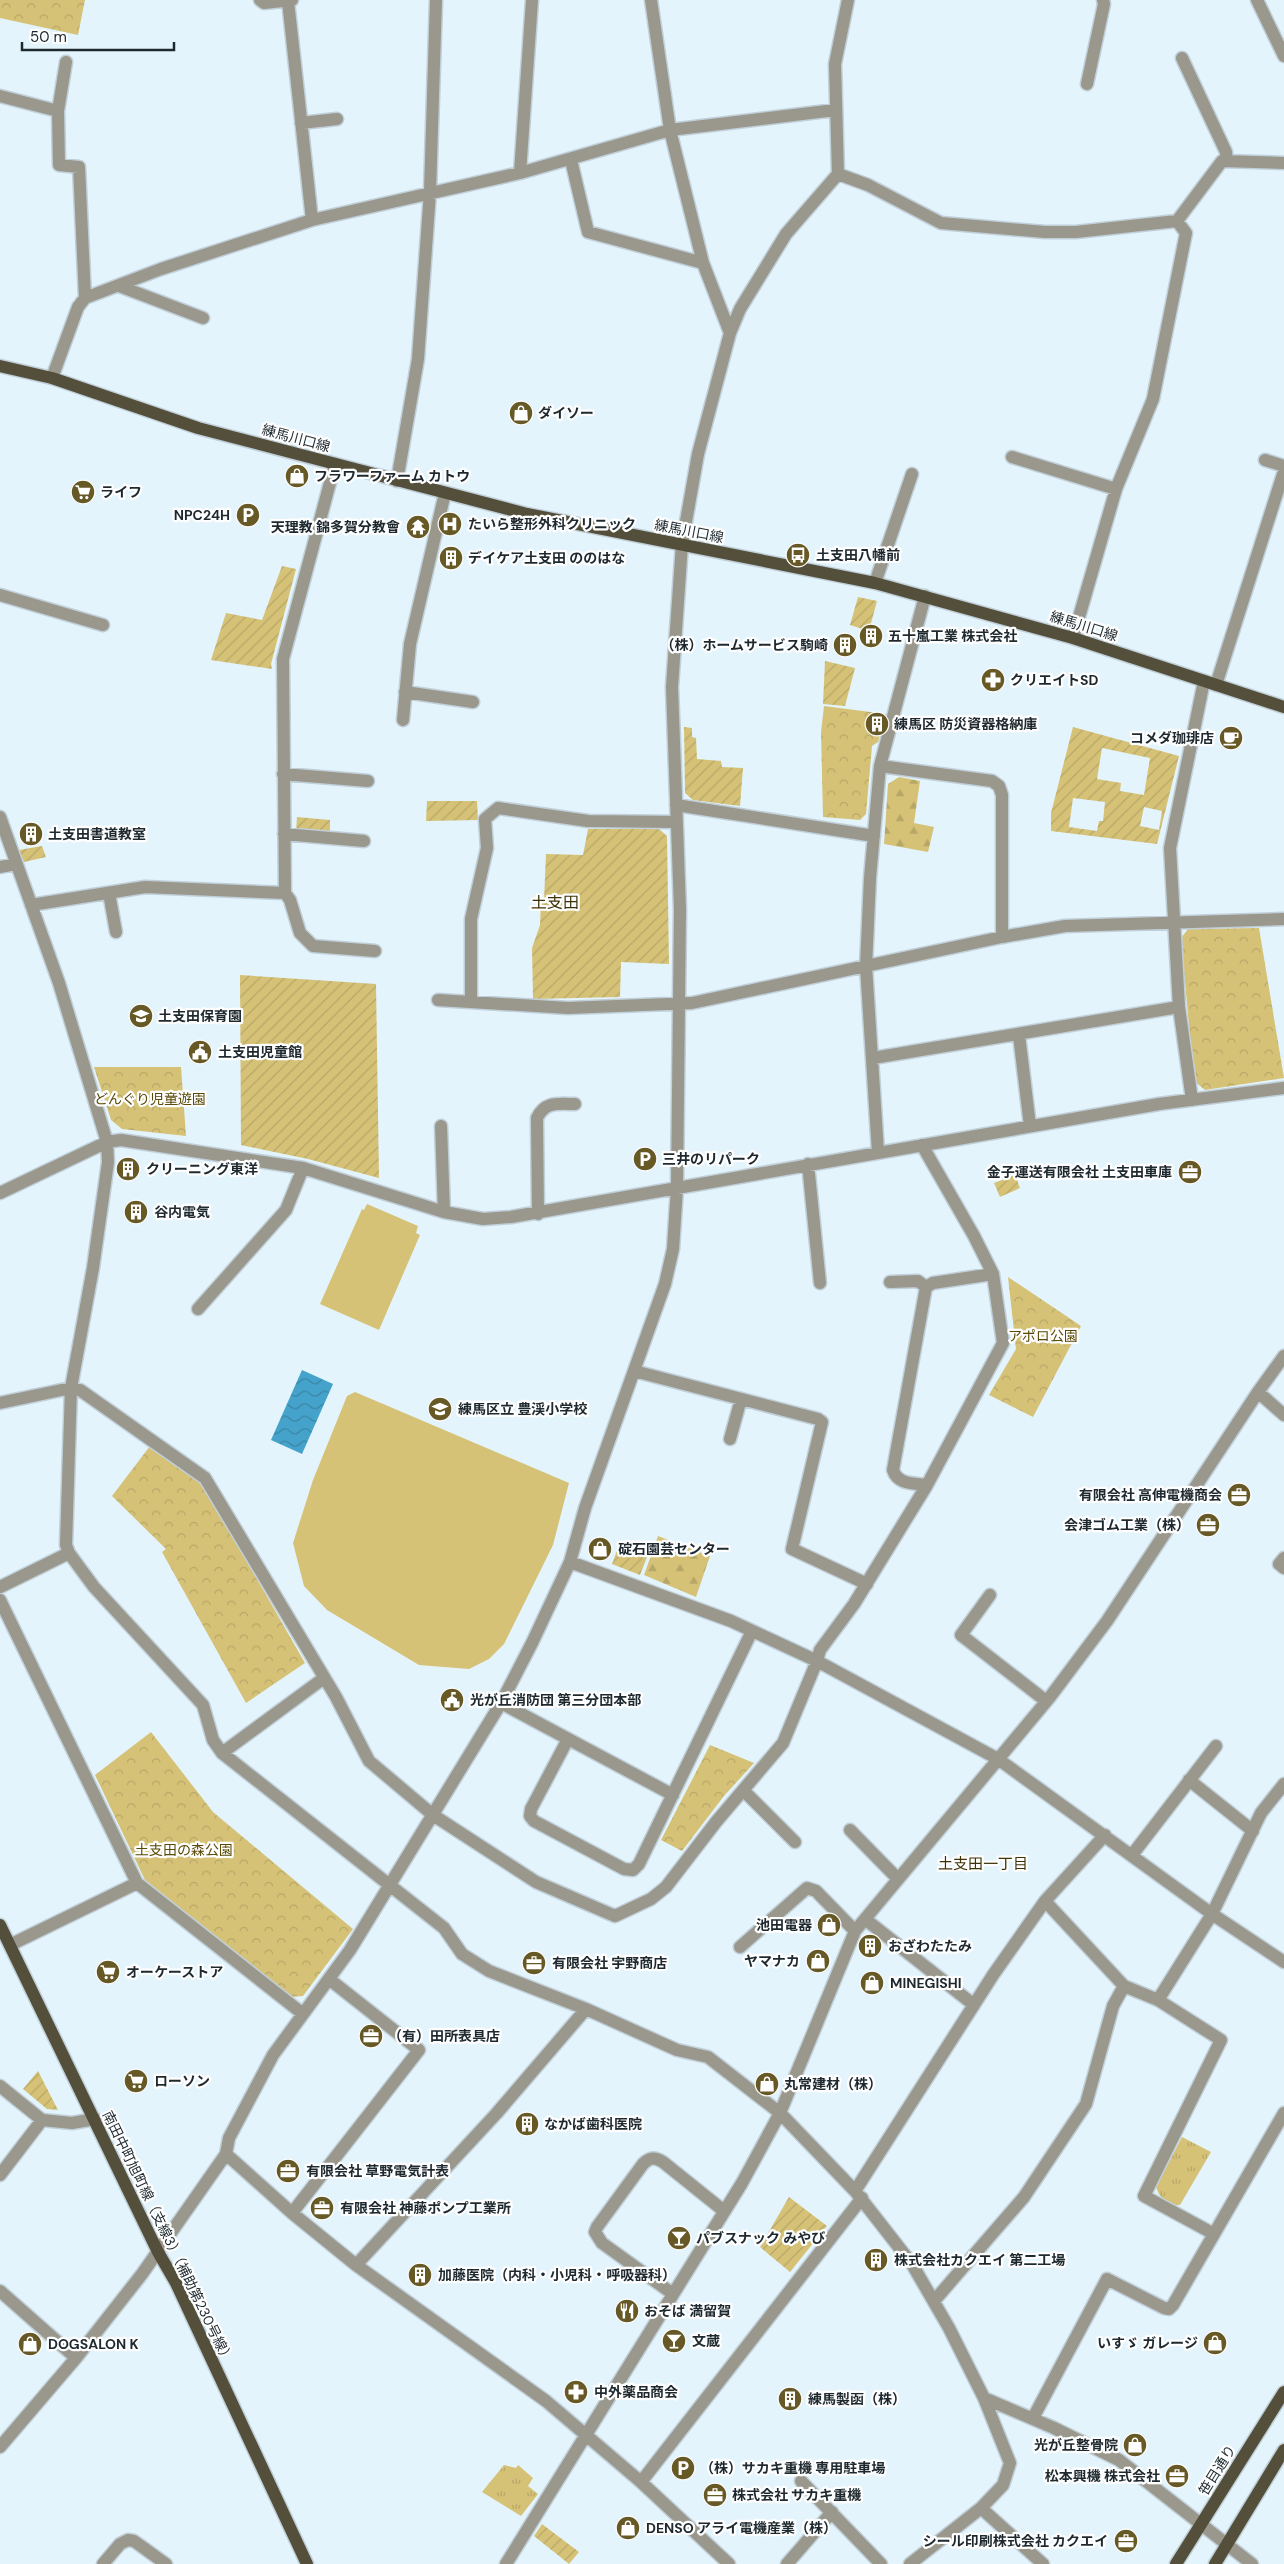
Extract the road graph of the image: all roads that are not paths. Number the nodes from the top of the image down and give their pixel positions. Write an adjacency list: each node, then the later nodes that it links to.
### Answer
1 (260, 0): 9 (street)
2 (292, 0): 9 (street)
3 (436, 0): 25 (street)
4 (532, 0): 23 (street)
5 (651, 0): 19 (street)
6 (848, 0): 15 (street)
7 (1103, 0): 13 (street)
8 (1257, 0): 10 (street)
9 (288, 1): 18 (street)
10 (1284, 56)
11 (1182, 58): 21 (street)
12 (66, 62): 16 (street)
13 (1087, 84)
14 (0, 96): 16 (street)
15 (835, 110): 19 (street); 24 (street)
16 (58, 111): 30 (street)
17 (337, 119): 18 (street)
18 (301, 123): 26 (street)
19 (670, 130): 20 (street); 28 (street)
20 (571, 160): 23 (street); 28 (street)
21 (1227, 161): 22 (street); 27 (street)
22 (1284, 163)
23 (520, 173): 25 (street)
24 (838, 174): 27 (street); 32 (street)
25 (430, 192): 26 (street); 41 (street)
26 (312, 220): 29 (street)
27 (1177, 221): 42 (street)
28 (703, 263): 32 (street)
29 (119, 286): 30 (street); 31 (street)
30 (85, 298): 34 (street)
31 (203, 318)
32 (730, 333): 44 (street)
33 (0, 366): 34 (main road, 練馬川口線)
34 (52, 378): 37 (main road, 練馬川口線)
35 (1012, 457): 42 (street)
36 (1265, 460): 38 (street)
37 (335, 464): 41 (main road, 練馬川口線); 56 (street)
38 (1284, 466)
39 (1284, 471): 50 (street)
40 (912, 474): 45 (street)
41 (397, 481): 43 (main road, 練馬川口線)
42 (1116, 490): 49 (street)
43 (445, 493): 44 (main road, 練馬川口線); 51 (street)
44 (682, 544): 45 (main road, 練馬川口線); 58 (street)
45 (875, 583): 47 (main road, 練馬川口線)
46 (0, 595): 48 (street)
47 (925, 596): 49 (main road, 練馬川口線); 55 (street)
48 (103, 625)
49 (1073, 638): 50 (main road, 練馬川口線)
50 (1210, 683): 53 (main road, 練馬川口線); 70 (street)
51 (405, 692): 52 (street); 54 (street)
52 (473, 702)
53 (1284, 707)
54 (403, 720)
55 (880, 766): 62 (street); 72 (street)
56 (283, 774): 57 (street); 61 (street)
57 (368, 781)
58 (676, 805): 60 (street); 62 (street)
59 (0, 817): 64 (street)
60 (677, 822): 76 (street); 77 (street)
61 (284, 834): 63 (street); 67 (street)
62 (874, 836): 74 (street)
63 (364, 841)
64 (16, 864): 65 (street); 68 (street)
65 (0, 867)
66 (109, 893): 67 (street); 68 (street); 71 (street)
67 (285, 893): 73 (street)
68 (31, 906): 86 (street)
69 (1284, 918): 70 (street)
70 (1173, 923): 72 (street); 78 (street)
71 (116, 932)
72 (1002, 937): 74 (street)
73 (375, 951)
74 (866, 966): 77 (street); 80 (street)
75 (438, 1000): 76 (street)
76 (472, 1001): 77 (street)
77 (679, 1004): 91 (street)
78 (1178, 1007): 79 (street); 82 (street)
79 (1019, 1035): 80 (street); 85 (street)
80 (873, 1058): 88 (street)
81 (1284, 1088): 82 (street)
82 (1192, 1100): 85 (street)
83 (575, 1104): 94 (street)
84 (441, 1126): 93 (street)
85 (1030, 1126): 87 (street)
86 (107, 1142): 90 (street); 92 (street); 102 (street)
87 (922, 1145): 88 (street); 95 (street)
88 (878, 1152): 89 (street)
89 (808, 1164): 91 (street); 97 (street)
90 (303, 1168): 93 (street); 99 (street)
91 (677, 1188): 94 (street); 101 (street)
92 (0, 1193)
93 (444, 1212): 94 (street)
94 (538, 1214)
95 (993, 1274): 98 (street); 108 (street)
96 (890, 1282): 98 (street)
97 (820, 1283)
98 (926, 1287): 108 (street)
99 (198, 1309)
100 (1284, 1356): 103 (street)
101 (634, 1371): 104 (street); 111 (street)
102 (71, 1388): 105 (street); 109 (street); 119 (street)
103 (1258, 1392): 106 (street); 120 (street)
104 (740, 1399): 107 (street); 113 (street)
105 (0, 1403)
106 (1284, 1415)
107 (730, 1439)
108 (926, 1485): 113 (street)
109 (69, 1554): 114 (street); 124 (street)
110 (1284, 1558): 112 (street)
111 (570, 1562): 117 (street); 121 (street)
112 (1284, 1568)
113 (867, 1584): 118 (street)
114 (0, 1587)
115 (990, 1595): 120 (street)
116 (0, 1600): 137 (street)
117 (752, 1631): 118 (street); 129 (street)
118 (817, 1661): 125 (street); 128 (street)
119 (324, 1678): 124 (street); 130 (street)
120 (1046, 1701): 125 (street)
121 (501, 1703): 122 (street); 130 (street)
122 (568, 1739): 129 (street); 129 (street)
123 (1216, 1746): 126 (street)
124 (222, 1752): 138 (street)
125 (998, 1759): 133 (street); 136 (street)
126 (1189, 1780): 132 (street); 135 (street)
127 (1284, 1784): 132 (street)
128 (743, 1790): 130 (street); 134 (street)
129 (673, 1795)
130 (434, 1815): 138 (street)
131 (850, 1830): 136 (street)
132 (1252, 1831): 140 (street)
133 (1105, 1835): 135 (street); 139 (street)
134 (795, 1842)
135 (1132, 1855): 140 (street)
136 (898, 1880): 141 (street)
137 (137, 1883): 144 (street); 152 (street)
138 (390, 1886): 147 (street); 151 (street)
139 (1045, 1901): 148 (street); 150 (street)
140 (1212, 1914): 146 (street); 149 (street)
141 (865, 1919): 143 (street); 150 (street)
142 (0, 1925): 144 (main road, 南田中町旭町線（支線3）（補助第230号線）)
143 (855, 1931): 145 (street); 155 (street)
144 (10, 1946): 157 (main road, 南田中町旭町線（支線3）（補助第230号線）)
145 (740, 1947)
146 (1284, 1962)
147 (328, 1980): 152 (street); 162 (street)
148 (1124, 1986): 149 (street); 168 (street)
149 (1158, 2000): 163 (street)
150 (974, 2005): 160 (street)
151 (586, 2009): 155 (street); 165 (street)
152 (303, 2014): 158 (street)
153 (0, 2086): 156 (street)
154 (1284, 2113): 163 (street)
155 (780, 2114): 160 (street); 161 (street)
156 (42, 2120): 157 (street); 159 (street)
157 (95, 2120): 164 (main road, 南田中町旭町線（支線3）（補助第230号線）)
158 (226, 2154): 162 (street); 164 (street)
159 (0, 2174)
160 (858, 2194): 168 (street); 177 (street)
161 (724, 2211): 167 (street); 167 (street)
162 (292, 2213): 165 (street)
163 (1214, 2234): 172 (street)
164 (158, 2252): 169 (street); 185 (main road, 南田中町旭町線（支線3）（補助第230号線）)
165 (356, 2265): 173 (street)
166 (0, 2291): 169 (street)
167 (673, 2294): 173 (street)
168 (934, 2301): 171 (street)
169 (76, 2358): 174 (street)
170 (1284, 2392): 180 (main road, 笹目通り)
171 (984, 2398): 172 (street); 178 (street)
172 (1033, 2418): 180 (street)
173 (587, 2436): 177 (street); 182 (street)
174 (0, 2447)
175 (1284, 2450): 181 (main road)
176 (801, 2481): 179 (street)
177 (641, 2482): 186 (street)
178 (982, 2508): 189 (street); 190 (street)
179 (832, 2512): 187 (street); 188 (street)
180 (1201, 2525): 181 (street); 191 (main road, 笹目通り)
181 (1227, 2544): 192 (main road); 193 (street)
182 (510, 2562)
183 (103, 2564): 184 (street)
184 (166, 2564)
185 (307, 2564)
186 (729, 2564)
187 (787, 2564)
188 (881, 2564)
189 (910, 2564)
190 (1043, 2564)
191 (1176, 2564)
192 (1215, 2564)
193 (1252, 2564)

